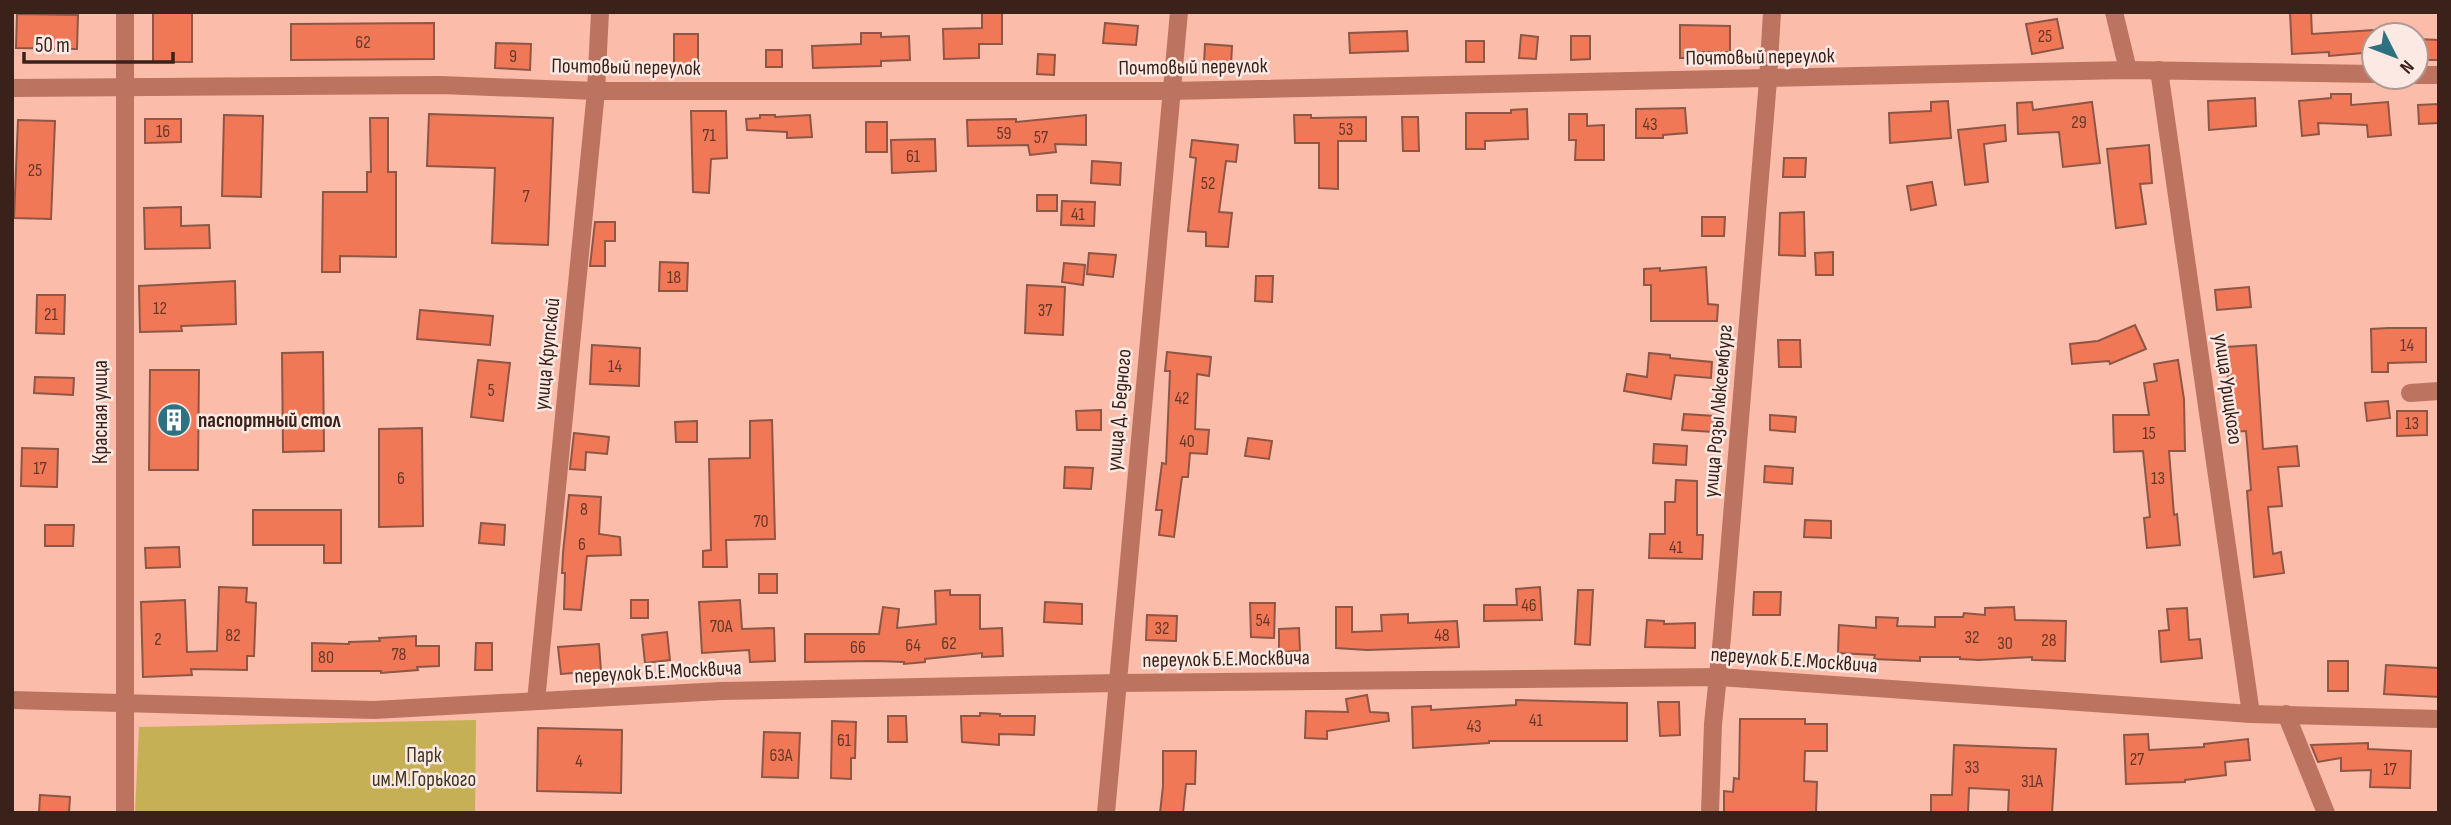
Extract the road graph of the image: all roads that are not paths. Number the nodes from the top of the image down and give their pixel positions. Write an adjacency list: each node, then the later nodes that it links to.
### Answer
1 (125, 12): 10 (street, Красная улица)
2 (600, 12): 12 (street, улица Крупской)
3 (1179, 12): 13 (street, улица Д. Бедного)
4 (1772, 12): 9 (street, улица Розы Люксембург)
5 (2113, 12): 6 (street)
6 (2128, 71): 7 (street, Почтовый переулок); 9 (street, Почтовый переулок)
7 (2159, 71): 8 (street, Почтовый переулок); 21 (street, улица Урицкого)
8 (2360, 74)
9 (1768, 80): 13 (street, Почтовый переулок); 16 (street, улица Розы Люксембург)
10 (123, 86): 11 (street, Почтовый переулок); 12 (street, Почтовый переулок); 20 (street, Красная улица)
11 (12, 88)
12 (596, 91): 13 (street, Почтовый переулок); 19 (street, улица Крупской)
13 (1171, 91): 17 (street, улица Д. Бедного)
14 (2439, 391): 15 (street)
15 (2410, 393)
16 (1719, 677): 17 (street, переулок Б.Е.Москвича); 21 (street, переулок Б.Е.Москвича); 26 (street, улица Розы Люксембург)
17 (1117, 683): 19 (street, переулок Б.Е.Москвича); 25 (street, улица Д. Бедного)
18 (12, 700): 20 (street, переулок Б.Е.Москвича)
19 (536, 701): 20 (street, переулок Б.Е.Москвича)
20 (126, 705): 24 (street, Красная улица)
21 (2251, 714): 22 (street, переулок Б.Е.Москвича)
22 (2286, 714): 23 (street, переулок Б.Е.Москвича); 27 (street)
23 (2439, 719)
24 (125, 813)
25 (1105, 813)
26 (1710, 813)
27 (2326, 813)

